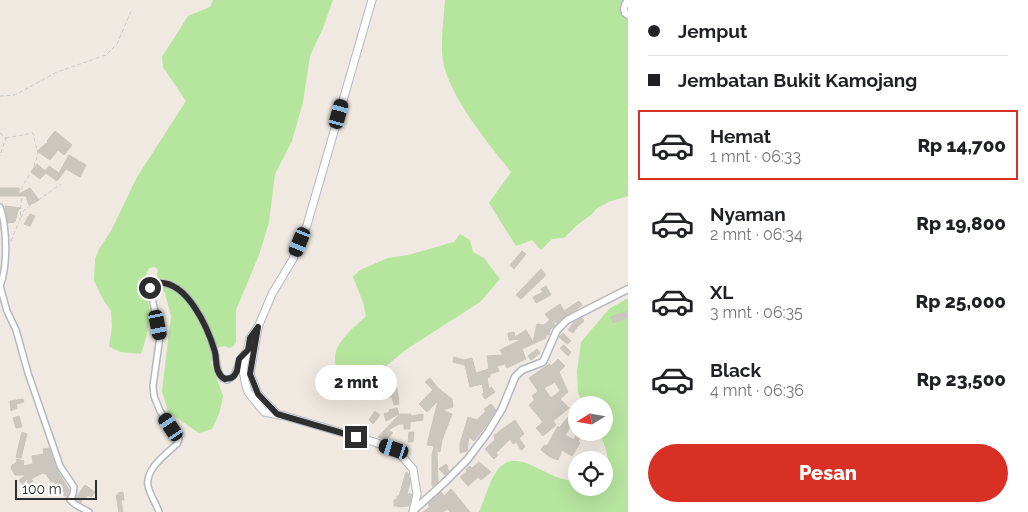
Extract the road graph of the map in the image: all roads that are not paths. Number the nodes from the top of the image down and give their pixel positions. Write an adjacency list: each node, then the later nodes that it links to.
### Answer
1 (372, 0): 7 (main road)
2 (628, 0): 3 (street)
3 (628, 15)
4 (0, 207): 5 (street)
5 (0, 286): 10 (street)
6 (628, 289): 12 (street)
7 (258, 327): 8 (main road); 9 (main road)
8 (248, 350): 9 (main road); 11 (street)
9 (277, 414): 12 (main road)
10 (89, 512)
11 (159, 512)
12 (413, 512)

